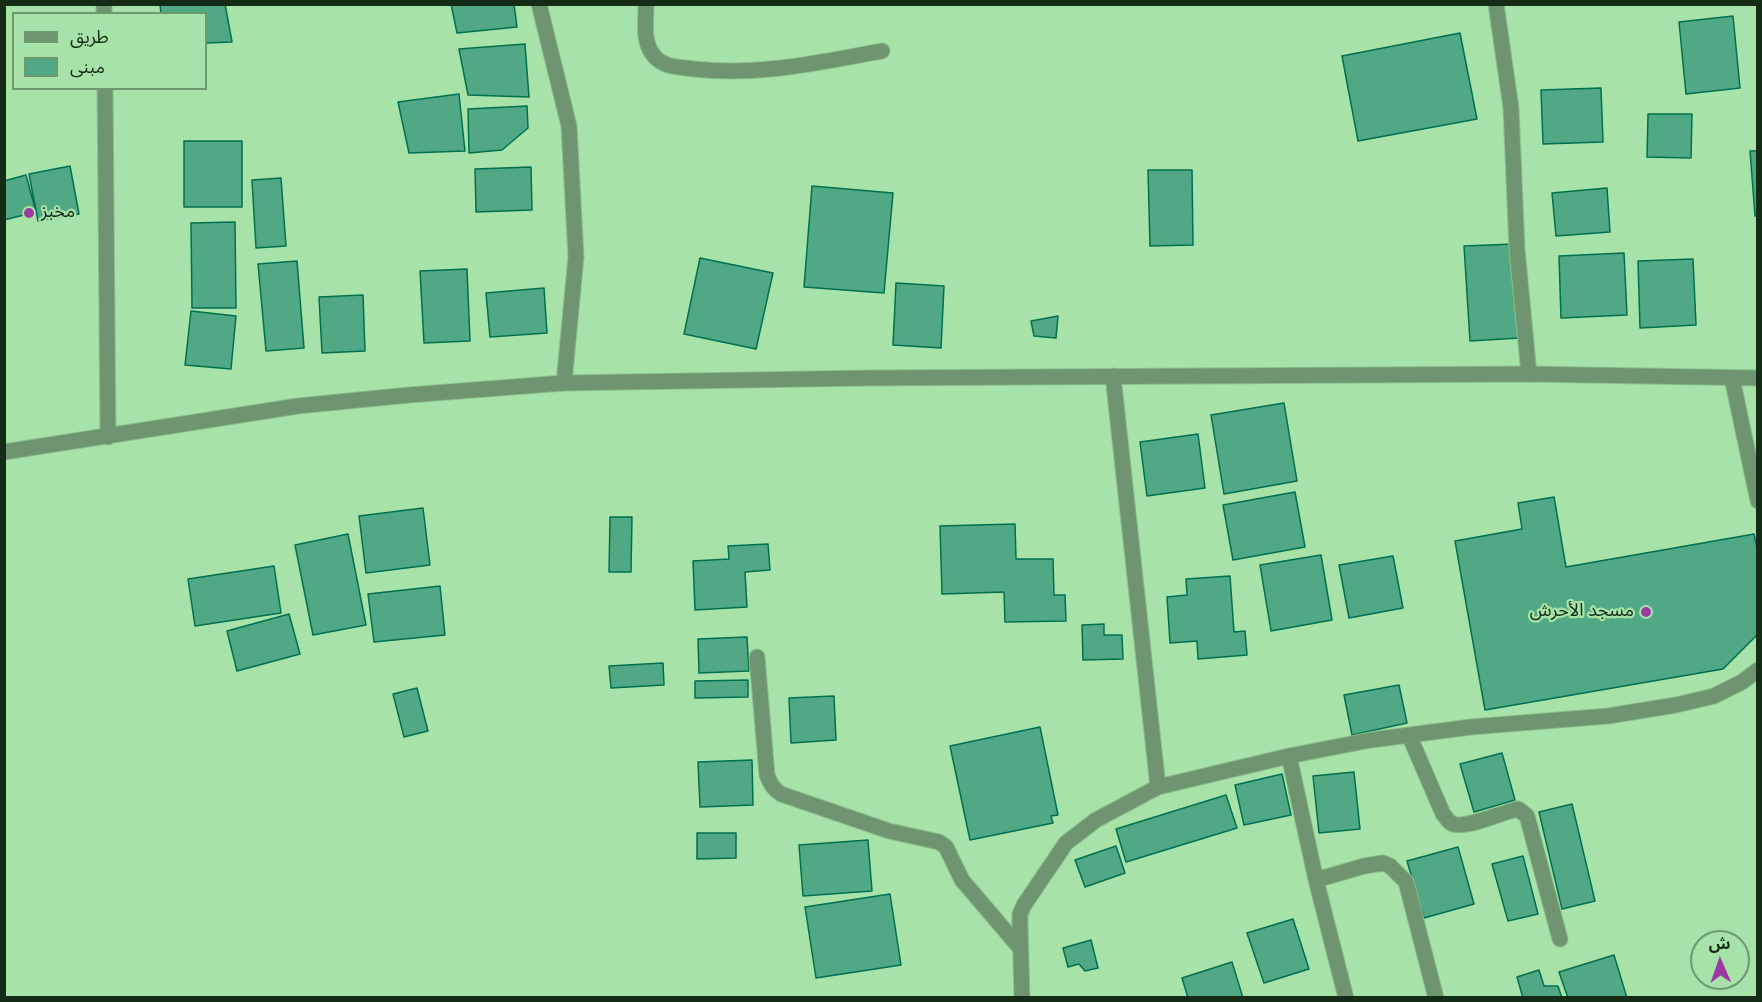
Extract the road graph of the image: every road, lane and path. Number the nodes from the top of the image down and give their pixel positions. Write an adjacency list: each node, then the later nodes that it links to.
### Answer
1 (539, 4): 10 (street)
2 (646, 4): 4 (street)
3 (1496, 4): 6 (street)
4 (882, 51)
5 (105, 90): 11 (street)
6 (1529, 374): 7 (street); 8 (street)
7 (1113, 376): 10 (street); 18 (street)
8 (1732, 378): 9 (street); 13 (street)
9 (1758, 378)
10 (564, 383): 11 (street)
11 (108, 437): 12 (street)
12 (4, 452)
13 (1758, 501)
14 (758, 657): 21 (street)
15 (1758, 670): 16 (street)
16 (1409, 735): 17 (street); 20 (street)
17 (1288, 756): 18 (street); 19 (street)
18 (1158, 787): 21 (street)
19 (1316, 880): 23 (street); 24 (street)
20 (1560, 939)
21 (1020, 948): 22 (street)
22 (1022, 998)
23 (1346, 998)
24 (1436, 998)

